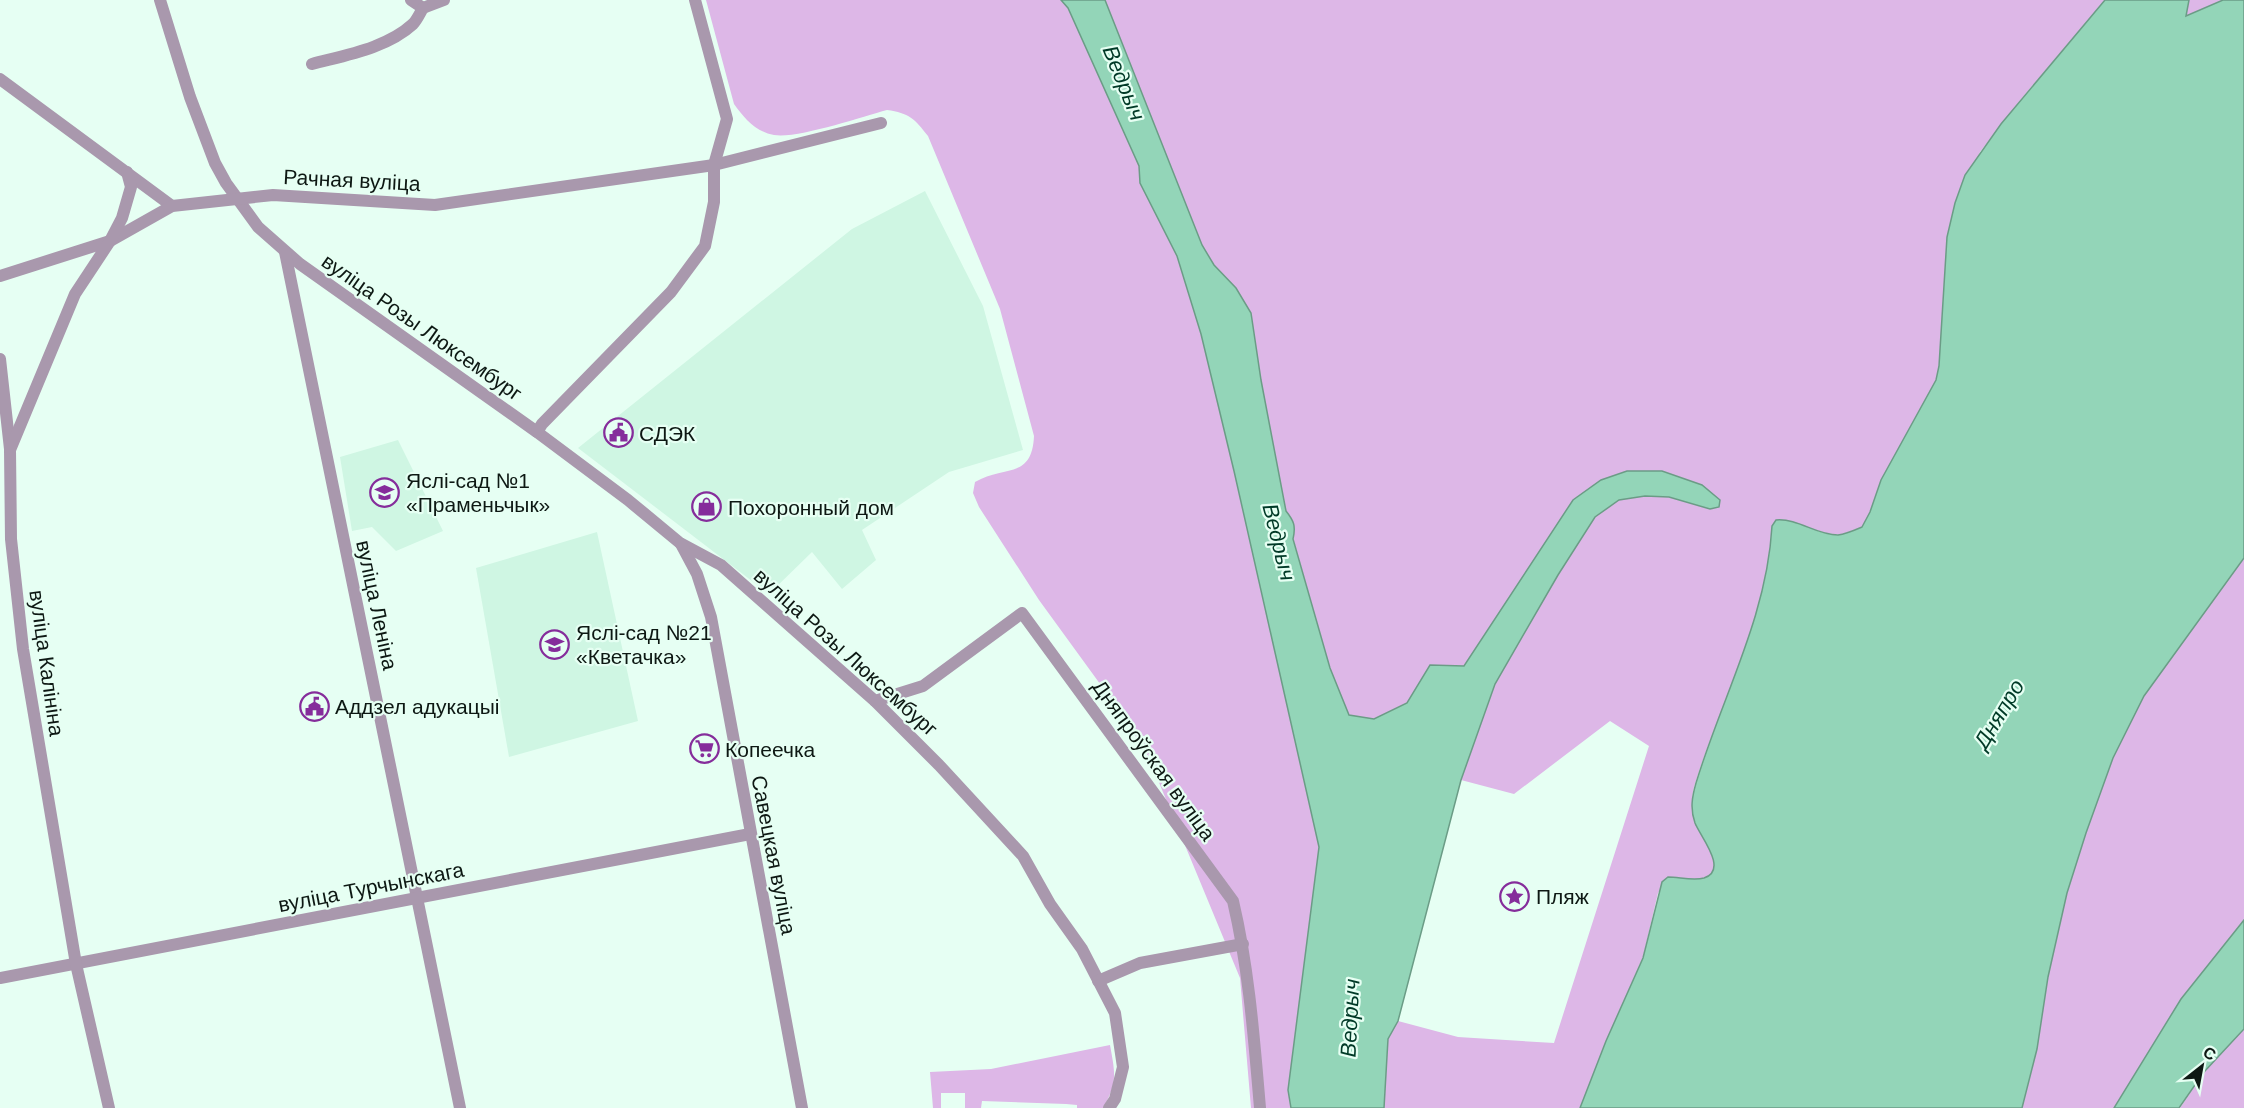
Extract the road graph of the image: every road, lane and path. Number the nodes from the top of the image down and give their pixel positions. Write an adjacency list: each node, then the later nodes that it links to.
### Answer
1 (160, 0): 11 (street, вуліца Розы Люксембург)
2 (411, 0): 5 (street)
3 (444, 0): 5 (street)
4 (695, 0): 9 (street)
5 (423, 8): 6 (street)
6 (312, 64)
7 (0, 79): 10 (street)
8 (881, 123): 9 (street, Рачная вуліца)
9 (714, 165): 11 (street, Рачная вуліца); 17 (street)
10 (127, 172): 12 (street); 13 (street, вуліца Калініна)
11 (237, 199): 12 (street, Рачная вуліца); 14 (street, вуліца Розы Люксембург)
12 (172, 206): 13 (street, Рачная вуліца)
13 (110, 241): 15 (street, Рачная вуліца); 18 (street, вуліца Калініна)
14 (285, 252): 17 (street, вуліца Розы Люксембург); 22 (street, вуліца Леніна)
15 (0, 276)
16 (0, 359): 18 (street)
17 (537, 432): 19 (street, вуліца Розы Люксембург)
18 (10, 450): 24 (street, вуліца Калініна)
19 (680, 543): 20 (street, вуліца Розы Люксембург); 21 (street, Савецкая вуліца)
20 (875, 701): 23 (street, Дняпроўская вуліца); 26 (street, вуліца Розы Люксембург)
21 (750, 834): 22 (street, вуліца Турчынскага); 29 (street, Савецкая вуліца)
22 (417, 898): 24 (street, вуліца Турчынскага); 28 (street, вуліца Леніна)
23 (1243, 944): 26 (street); 31 (street, Дняпроўская вуліца)
24 (76, 964): 25 (street, вуліца Турчынскага); 27 (street, вуліца Калініна)
25 (0, 978)
26 (1098, 981): 30 (street, вуліца Розы Люксембург)
27 (109, 1108)
28 (460, 1108)
29 (802, 1108)
30 (1109, 1108)
31 (1260, 1108)

